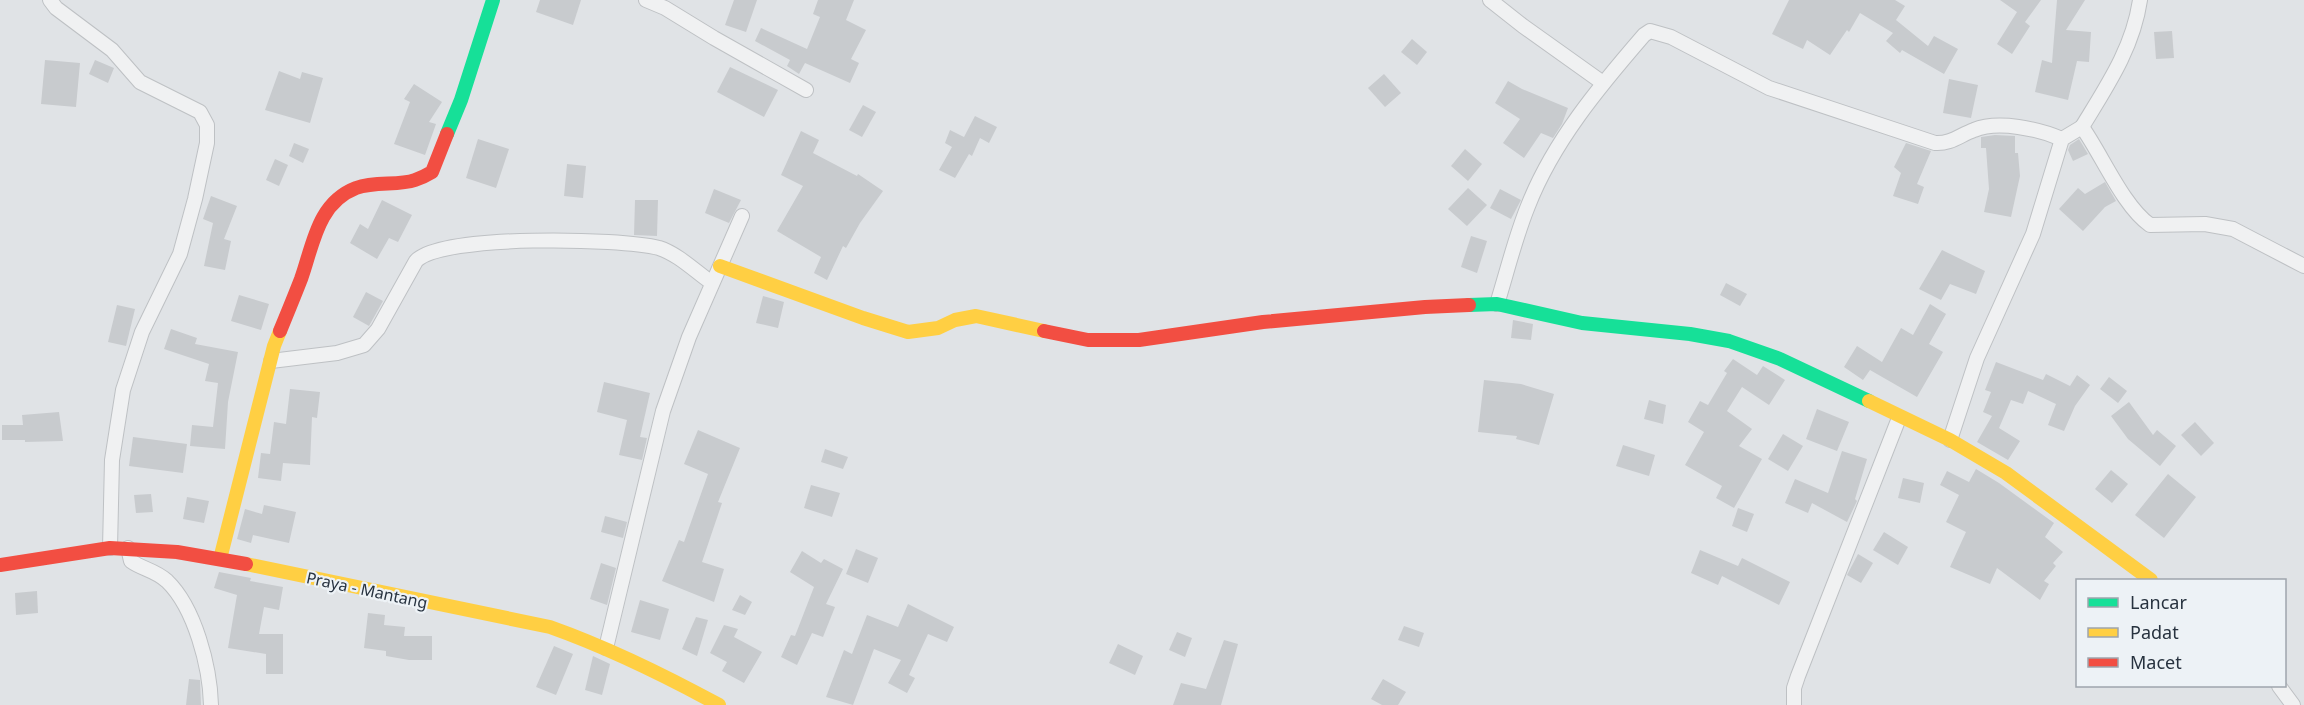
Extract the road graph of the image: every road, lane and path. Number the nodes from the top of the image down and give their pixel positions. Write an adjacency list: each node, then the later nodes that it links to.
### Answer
1 (50, 0): 18 (street)
2 (493, 0): 15 (street)
3 (646, 0): 7 (street)
4 (1490, 0): 6 (street)
5 (2140, 0): 8 (street)
6 (1603, 83): 9 (street); 14 (street)
7 (806, 90)
8 (2082, 127): 9 (street); 12 (street)
9 (2062, 139): 17 (street)
10 (742, 216): 11 (street)
11 (720, 266): 13 (street); 14 (street)
12 (2304, 266)
13 (712, 283): 15 (street); 23 (street)
14 (1497, 304): 16 (street)
15 (271, 361): 20 (street)
16 (1899, 418): 17 (street); 27 (street)
17 (1950, 440): 22 (street)
18 (110, 548): 19 (street, Praya - Mantang); 21 (street, Praya - Mantang)
19 (128, 548): 20 (street, Praya - Mantang); 25 (street)
20 (220, 559): 23 (street, Praya - Mantang)
21 (0, 565)
22 (2150, 579)
23 (606, 648): 26 (street, Praya - Mantang)
24 (2280, 687): 28 (street)
25 (211, 705)
26 (719, 705)
27 (1794, 705)
28 (2294, 705)

